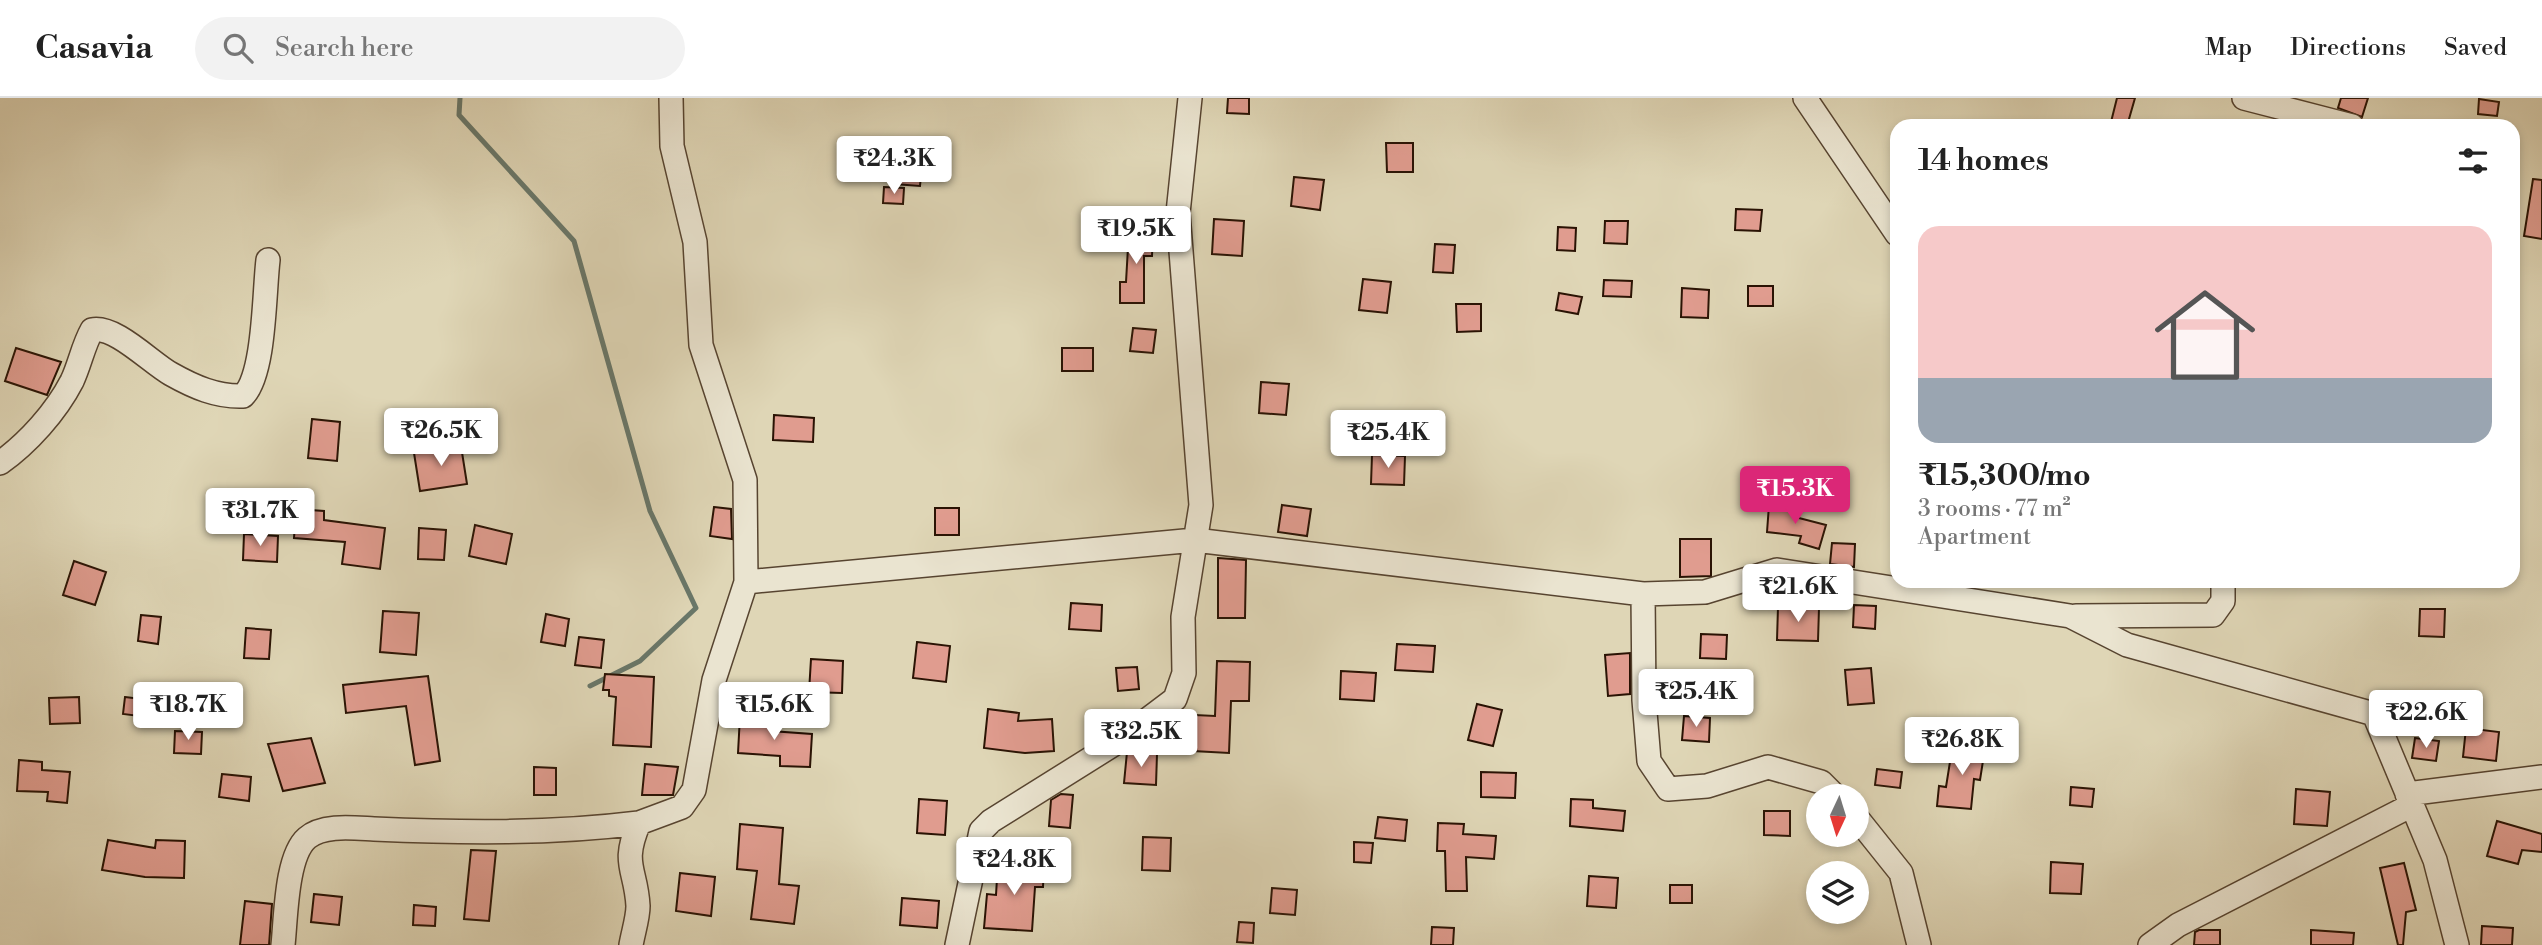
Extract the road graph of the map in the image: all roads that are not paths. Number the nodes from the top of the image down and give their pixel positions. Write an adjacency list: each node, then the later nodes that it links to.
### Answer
1 (671, 98): 10 (street)
2 (1190, 98): 9 (street)
3 (1805, 98): 6 (street)
4 (2244, 98): 5 (street)
5 (2325, 119)
6 (1890, 224)
7 (268, 260): 8 (street)
8 (0, 463)
9 (1195, 540): 10 (street); 14 (street); 23 (street)
10 (746, 582): 19 (street)
11 (1890, 587): 14 (street)
12 (1894, 588): 15 (street)
13 (2223, 588): 15 (street)
14 (1643, 594): 17 (street)
15 (2070, 615): 18 (street)
16 (2542, 777): 18 (street)
17 (1823, 784)
18 (2410, 800): 25 (street); 26 (street)
19 (639, 823): 21 (street); 22 (street)
20 (1869, 833): 24 (street)
21 (283, 945)
22 (631, 945)
23 (957, 945)
24 (1919, 945)
25 (2150, 945)
26 (2457, 945)

